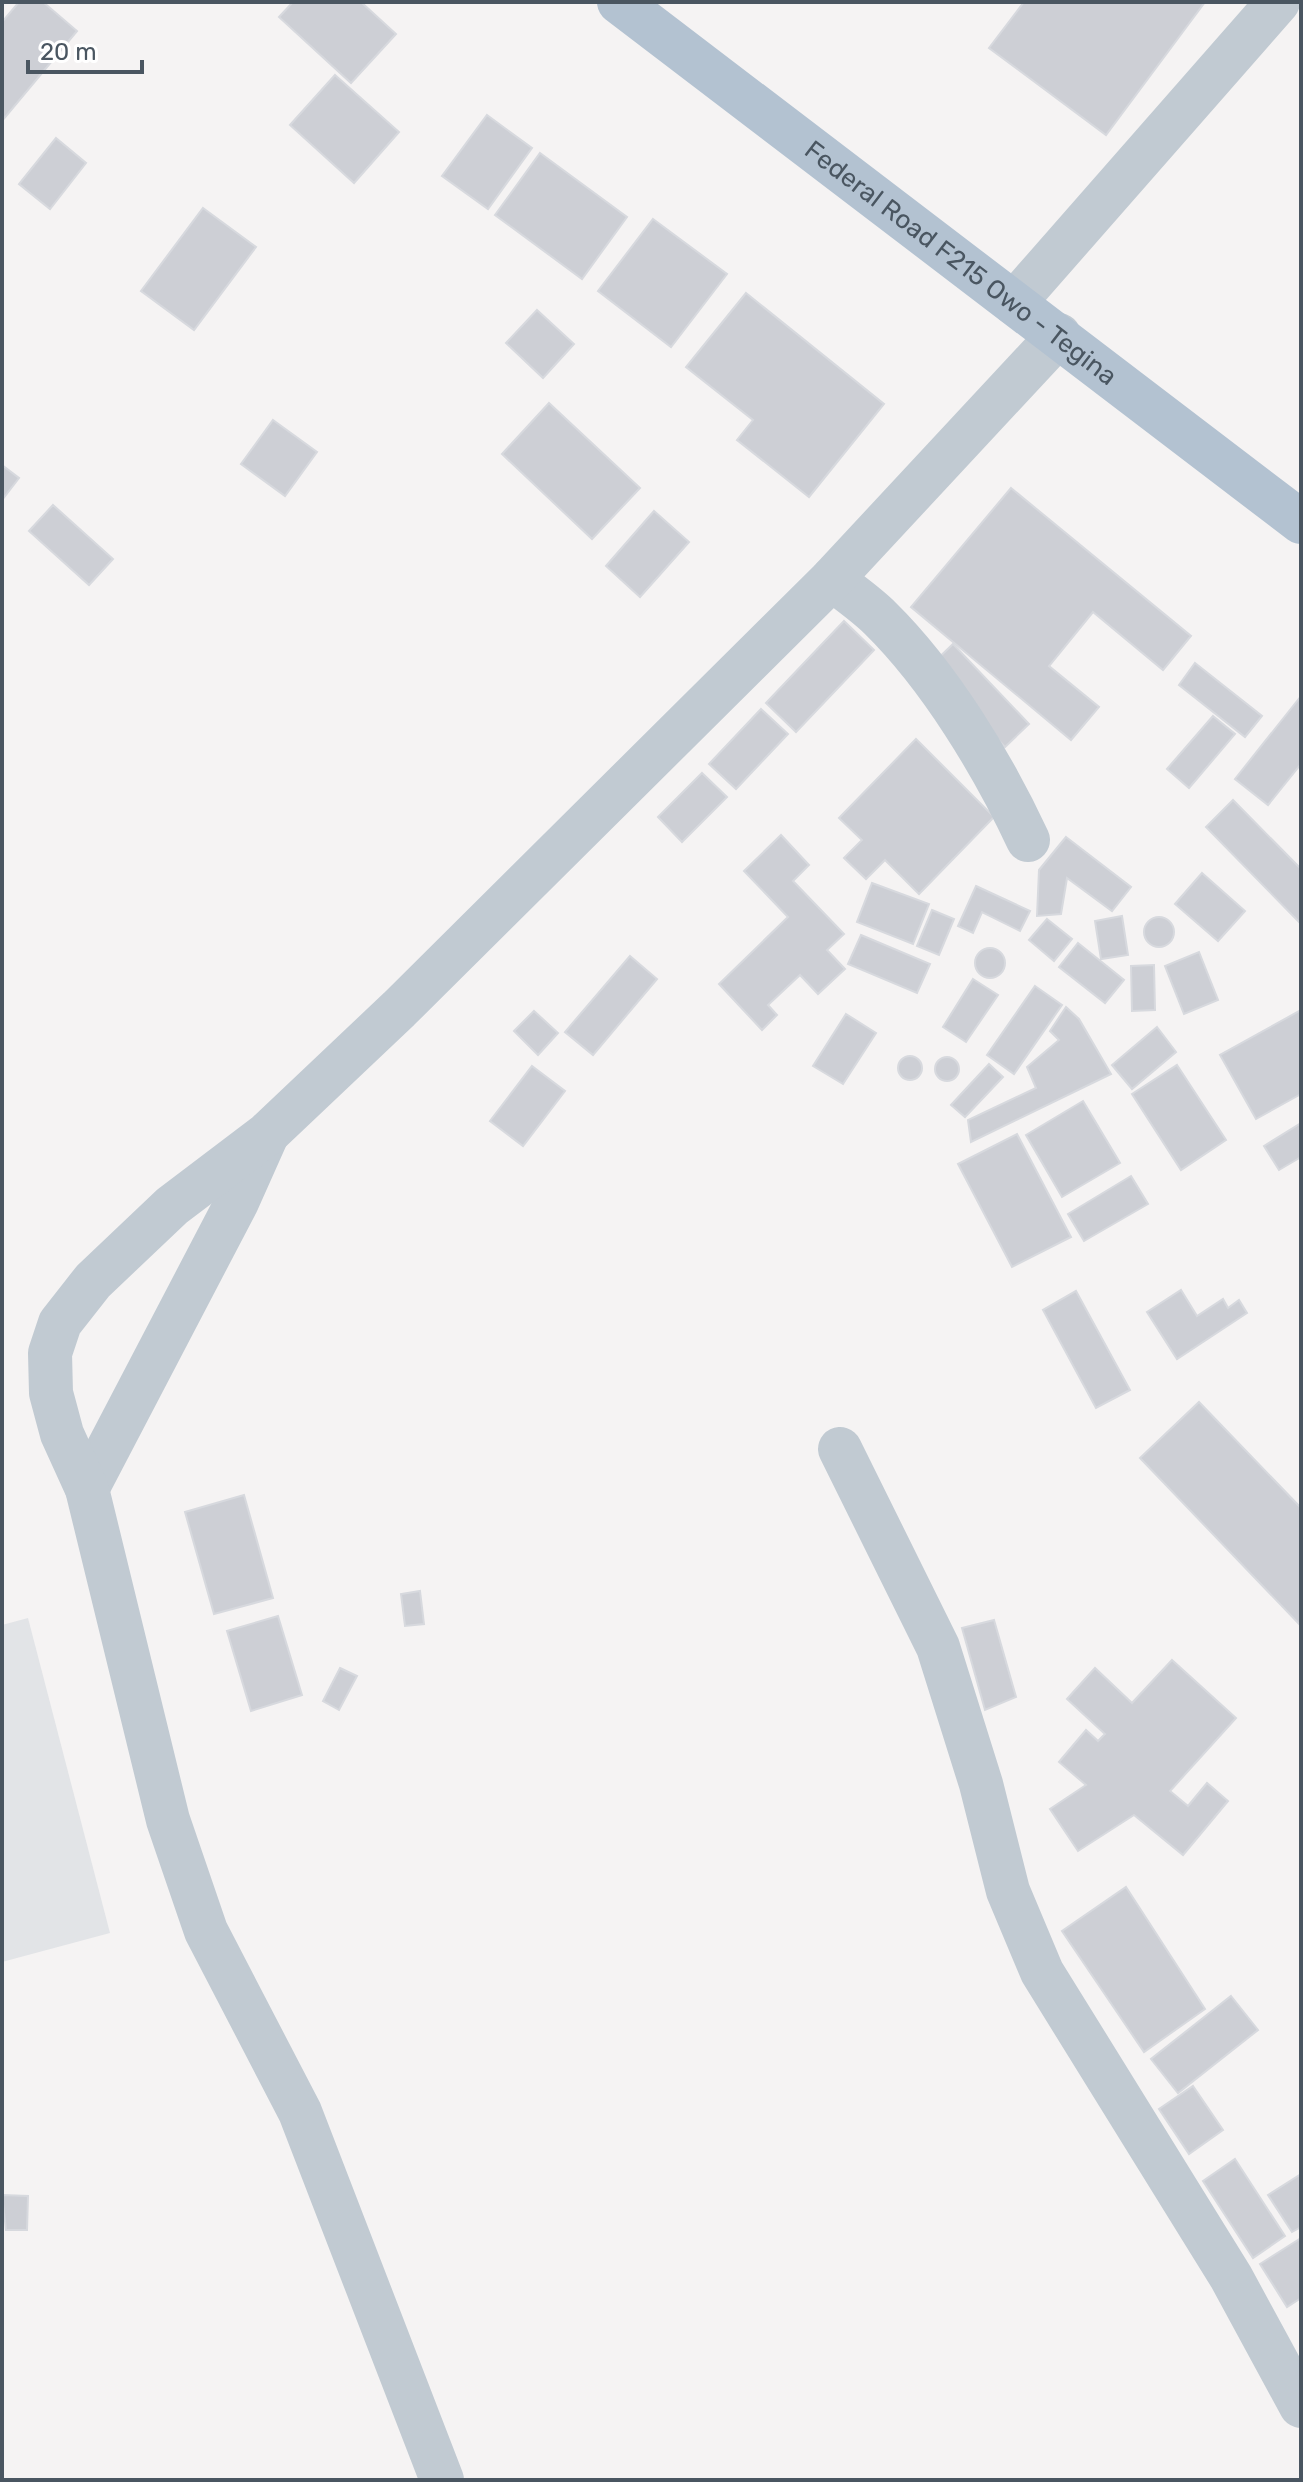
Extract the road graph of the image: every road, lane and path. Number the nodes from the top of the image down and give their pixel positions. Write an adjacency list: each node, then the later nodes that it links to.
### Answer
1 (619, 2): 3 (main road, Federal Road F215 Owo - Tegina)
2 (1278, 2): 3 (street)
3 (1014, 303): 4 (main road, Federal Road F215 Owo - Tegina)
4 (1059, 335): 5 (main road, Federal Road F215 Owo - Tegina); 6 (street)
5 (1301, 522)
6 (832, 579): 7 (street); 8 (street)
7 (1028, 840)
8 (267, 1134): 10 (street); 10 (street)
9 (840, 1449): 11 (street)
10 (87, 1489): 12 (street)
11 (1301, 2406)
12 (442, 2480)

